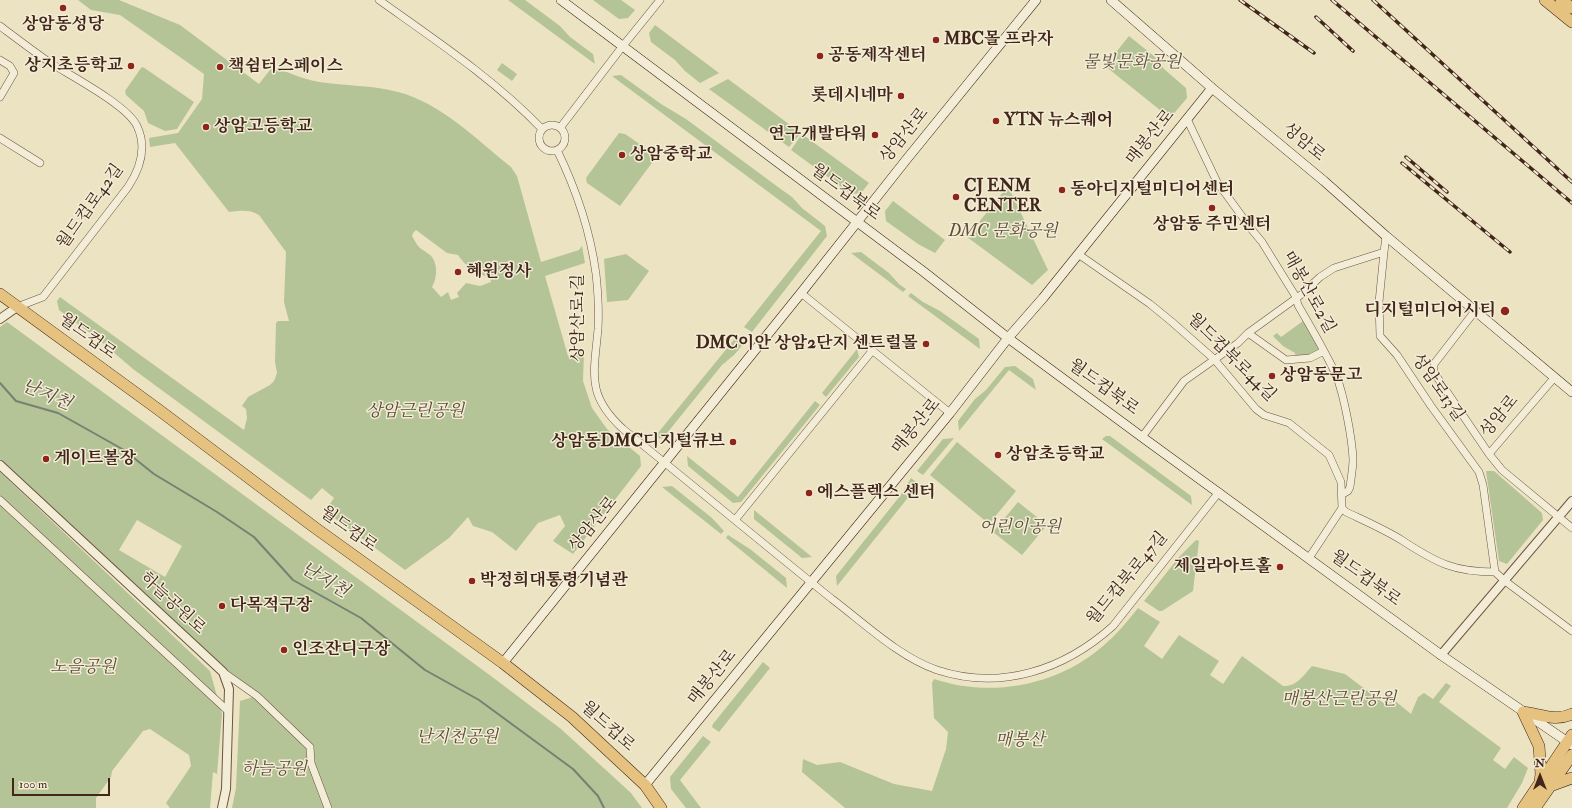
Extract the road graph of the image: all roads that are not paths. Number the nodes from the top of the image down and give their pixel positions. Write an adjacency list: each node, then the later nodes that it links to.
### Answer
1 (379, 0): 17 (street)
2 (561, 0): 11 (main road, 월드컵북로)
3 (660, 0): 11 (street)
4 (1036, 0): 21 (main road, 상암산로)
5 (1111, 0): 13 (main road, 성암로)
6 (1545, 0): 9 (main road)
7 (1561, 0): 8 (main road)
8 (1572, 8)
9 (1572, 22)
10 (0, 26): 28 (street, 월드컵로42길)
11 (622, 47): 16 (street); 21 (main road, 월드컵북로)
12 (0, 60): 14 (street)
13 (1212, 88): 15 (main road, 매봉산로); 22 (main road, 성암로)
14 (1, 94)
15 (1187, 119): 24 (main road, 매봉산로); 27 (street, 매봉산로2길)
16 (560, 128): 17 (street); 19 (street)
17 (542, 129): 19 (street)
18 (0, 138): 20 (street)
19 (557, 150): 41 (street, 상암산로1길)
20 (40, 163)
21 (857, 222): 25 (main road, 상암산로); 32 (main road, 월드컵북로)
22 (1386, 236): 23 (street, 성암로13길); 29 (main road, 성암로)
23 (1384, 252): 27 (street); 52 (street, 성암로13길)
24 (1078, 254): 32 (main road, 매봉산로); 35 (street, 월드컵북로44길)
25 (801, 293): 33 (street); 41 (main road, 상암산로)
26 (0, 294): 28 (main road, 월드컵로)
27 (1296, 297): 31 (street); 34 (street, 매봉산로2길)
28 (17, 307): 30 (street); 57 (main road, 월드컵로)
29 (1475, 311): 36 (main road, 성암로); 40 (street, 성암로)
30 (0, 319)
31 (1248, 333): 34 (street); 35 (street)
32 (1008, 338): 38 (main road, 매봉산로); 39 (main road, 월드컵북로)
33 (872, 351): 38 (street); 49 (street)
34 (1324, 351): 44 (street, 매봉산로2길)
35 (1214, 359): 39 (street); 44 (street, 월드컵북로44길)
36 (1554, 378): 37 (main road, 성암로); 40 (street, 성암로)
37 (1572, 392)
38 (950, 414): 54 (main road, 매봉산로)
39 (1142, 437): 43 (main road, 월드컵북로)
40 (1490, 454): 48 (street)
41 (665, 462): 49 (street); 57 (main road, 상암산로)
42 (0, 465): 58 (street, 하늘공원로)
43 (1219, 492): 51 (main road, 월드컵북로); 54 (street, 월드컵북로47길)
44 (1341, 495): 47 (street, 월드컵북로44길)
45 (0, 500): 59 (street)
46 (1572, 501): 48 (street)
47 (1342, 508): 51 (street); 52 (street)
48 (1559, 517): 50 (street); 53 (street)
49 (735, 520): 54 (street)
50 (1572, 528)
51 (1309, 558): 56 (main road, 월드컵북로)
52 (1495, 572): 53 (street)
53 (1505, 581): 55 (street); 56 (street)
54 (812, 583): 66 (main road, 매봉산로)
55 (1572, 631)
56 (1441, 655): 60 (main road, 월드컵북로)
57 (503, 663): 66 (main road, 월드컵로)
58 (223, 672): 59 (street, 하늘공원로); 68 (street)
59 (228, 711): 67 (street, 하늘공원로)
60 (1523, 712): 61 (main road); 62 (main road, 월드컵북로); 65 (main road)
61 (1572, 714)
62 (1570, 741): 65 (main road)
63 (1572, 755): 65 (main road)
64 (1572, 778): 65 (main road)
65 (1545, 784): 70 (main road); 71 (main road)
66 (645, 785): 69 (main road, 월드컵로)
67 (222, 808)
68 (328, 808)
69 (661, 808)
70 (1523, 808)
71 (1535, 808)

